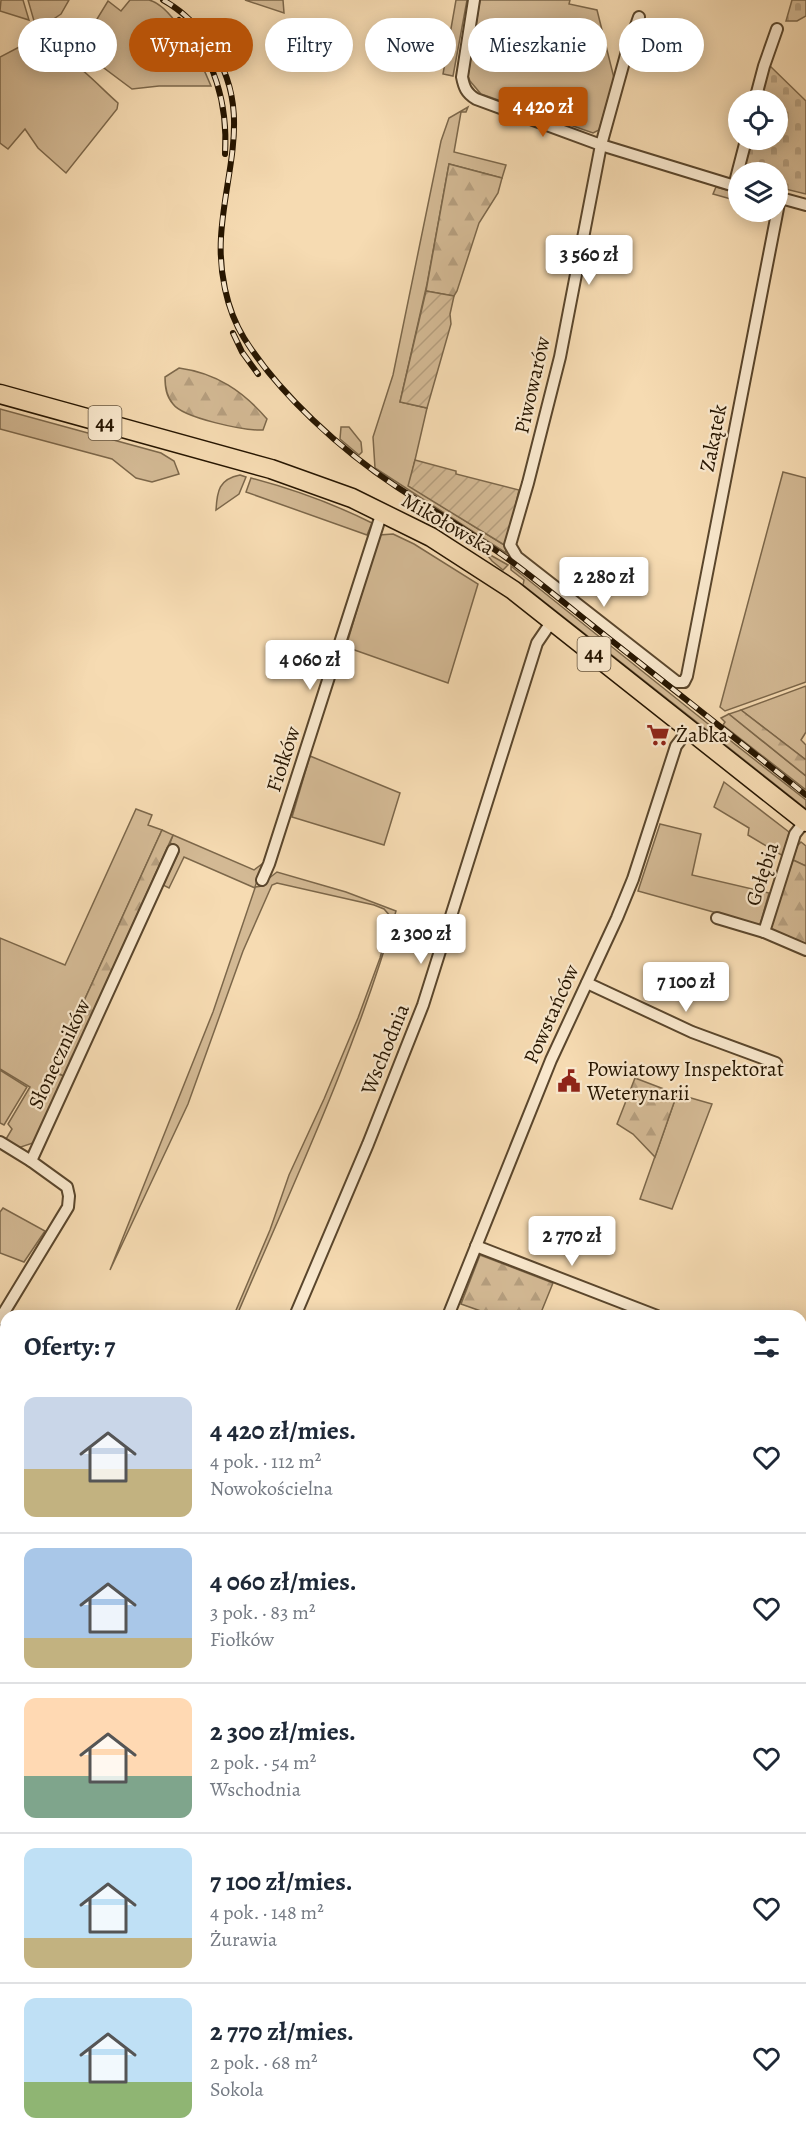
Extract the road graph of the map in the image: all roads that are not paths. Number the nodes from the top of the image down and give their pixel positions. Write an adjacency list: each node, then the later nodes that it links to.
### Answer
1 (474, 0): 5 (street)
2 (639, 17): 5 (street, Piwowarów)
3 (777, 29): 4 (street)
4 (758, 90)
5 (602, 145): 6 (street); 13 (street, Piwowarów)
6 (728, 184)
7 (788, 200): 8 (street)
8 (806, 205)
9 (773, 222): 13 (street, Zakątek)
10 (0, 394): 11 (main road, Mikołowska / 44)
11 (382, 512): 12 (main road, Mikołowska / 44); 17 (street, Fiołków)
12 (552, 621): 14 (main road, Mikołowska / 44); 27 (street, Wschodnia)
13 (681, 683)
14 (689, 729): 15 (main road, Mikołowska / 44); 21 (street, Powstańców)
15 (806, 822): 19 (street, Gołębia)
16 (173, 850): 24 (street, Słoneczników)
17 (262, 880)
18 (717, 918): 19 (street)
19 (764, 933): 20 (street, Gołębia)
20 (806, 950)
21 (587, 983): 22 (street); 25 (street, Powstańców)
22 (776, 1063)
23 (0, 1142): 24 (street)
24 (31, 1161): 26 (street)
25 (476, 1246): 28 (street, Powstańców); 29 (street)
26 (5, 1310)
27 (298, 1310)
28 (450, 1310)
29 (641, 1310)

